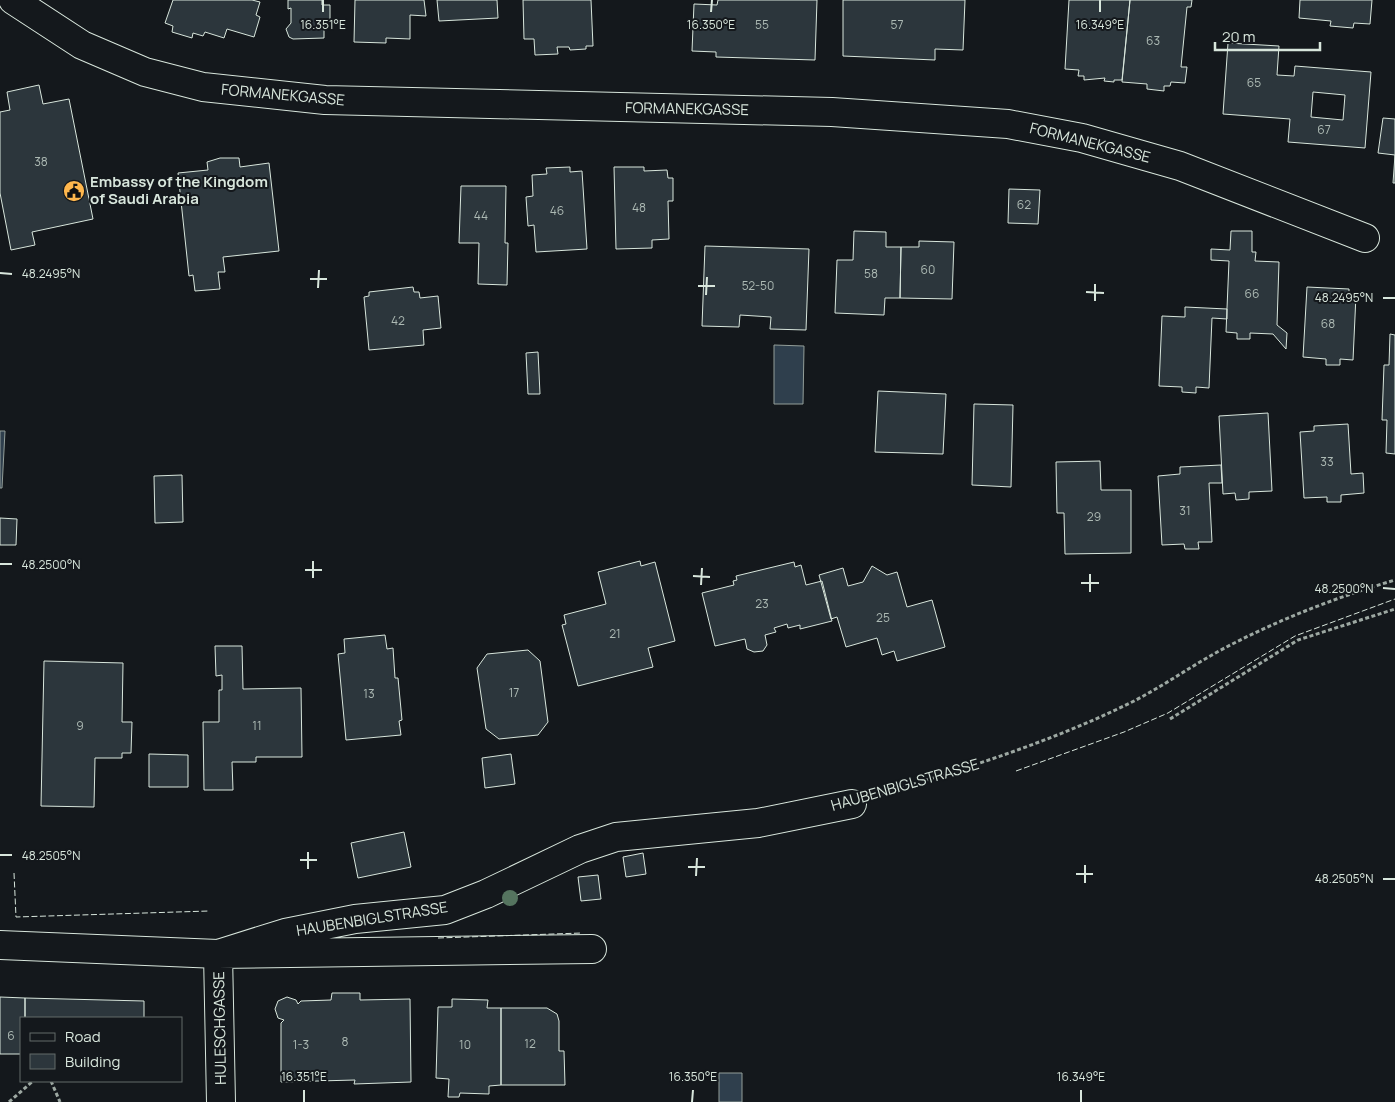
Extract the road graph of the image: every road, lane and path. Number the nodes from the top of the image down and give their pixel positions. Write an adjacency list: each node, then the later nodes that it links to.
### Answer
1 (13, 0): 2 (street, FORMANEKGASSE)
2 (1364, 238)
3 (1395, 580): 6 (path, HAUBENBIGLSTRASSE)
4 (1395, 609): 5 (path)
5 (1170, 719)
6 (852, 804): 9 (street, HAUBENBIGLSTRASSE)
7 (0, 945): 9 (street, HAUBENBIGLSTRASSE)
8 (592, 949): 9 (street, HAUBENBIGLSTRASSE)
9 (218, 954): 14 (street, HULESCHGASSE)
10 (32, 1082): 12 (path)
11 (51, 1082): 13 (path)
12 (10, 1102)
13 (60, 1102)
14 (221, 1102)

